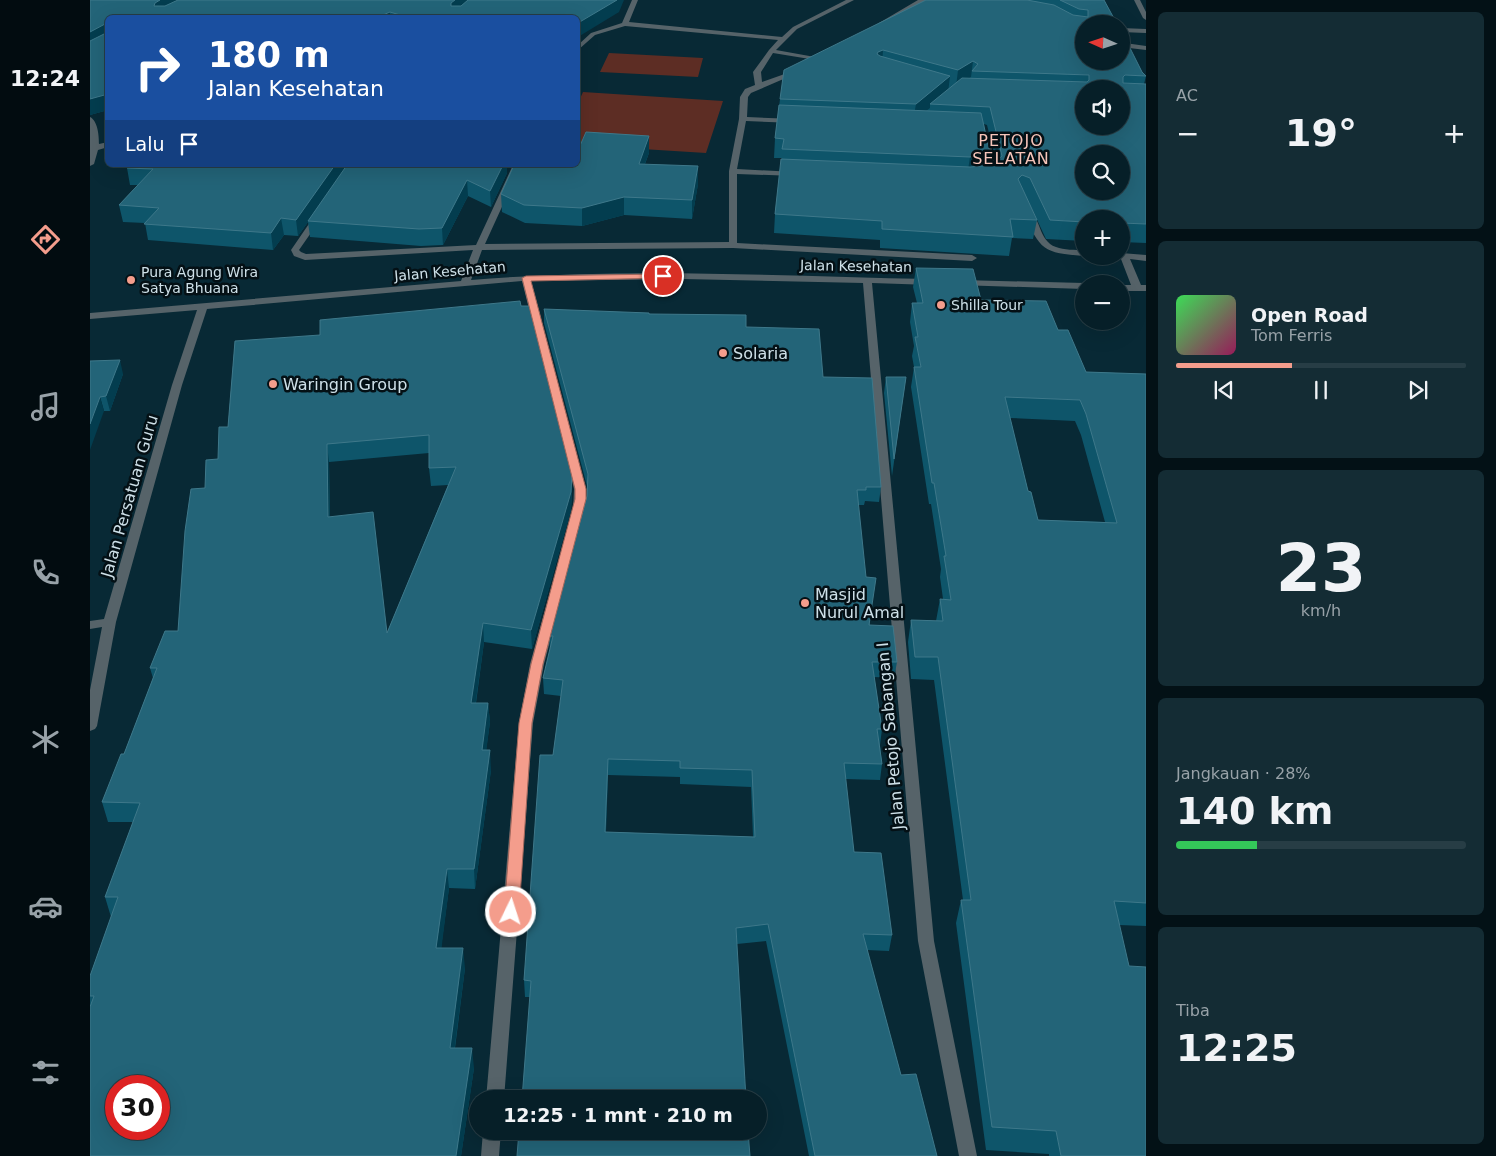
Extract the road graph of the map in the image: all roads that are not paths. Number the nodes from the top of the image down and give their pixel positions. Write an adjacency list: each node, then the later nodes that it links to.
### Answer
1 (635, 0): 6 (street)
2 (850, 0): 10 (street)
3 (923, 0): 7 (street)
4 (1137, 0): 5 (street)
5 (1146, 18)
6 (625, 24): 10 (street); 11 (street)
7 (875, 28)
8 (1130, 30): 9 (street)
9 (1146, 31)
10 (784, 39): 14 (street)
11 (580, 46)
12 (1130, 47): 13 (street)
13 (1146, 48)
14 (772, 51): 16 (street); 17 (street)
15 (834, 55): 16 (street)
16 (826, 61): 17 (street)
17 (759, 86): 19 (street)
18 (90, 119): 23 (street)
19 (743, 119): 20 (street); 26 (street)
20 (800, 121)
21 (983, 128): 28 (street)
22 (105, 145): 23 (street)
23 (95, 148): 24 (street)
24 (90, 164)
25 (516, 167): 32 (street)
26 (733, 171): 27 (street); 31 (street)
27 (801, 174)
28 (977, 181)
29 (1025, 206): 33 (street)
30 (322, 212): 32 (street)
31 (733, 245): 32 (street); 35 (street)
32 (479, 247): 40 (street)
33 (1075, 253)
34 (1130, 257): 36 (street)
35 (972, 258)
36 (1146, 258)
37 (1128, 265): 42 (street)
38 (526, 278): 39 (street, Jalan Kesehatan); 40 (street, Jalan Kesehatan); 48 (street)
39 (867, 280): 41 (street, Jalan Kesehatan); 51 (street, Jalan Petojo Sabangan I)
40 (465, 283): 43 (street, Jalan Kesehatan)
41 (1075, 286)
42 (1142, 288)
43 (203, 307): 44 (street, Jalan Kesehatan); 45 (street, Jalan Persatuan Guru)
44 (90, 316)
45 (110, 622): 46 (street); 47 (street, Jalan Persatuan Guru)
46 (90, 626)
47 (90, 726)
48 (496, 1090)
49 (491, 1140): 50 (street)
50 (490, 1156)
51 (968, 1156)

